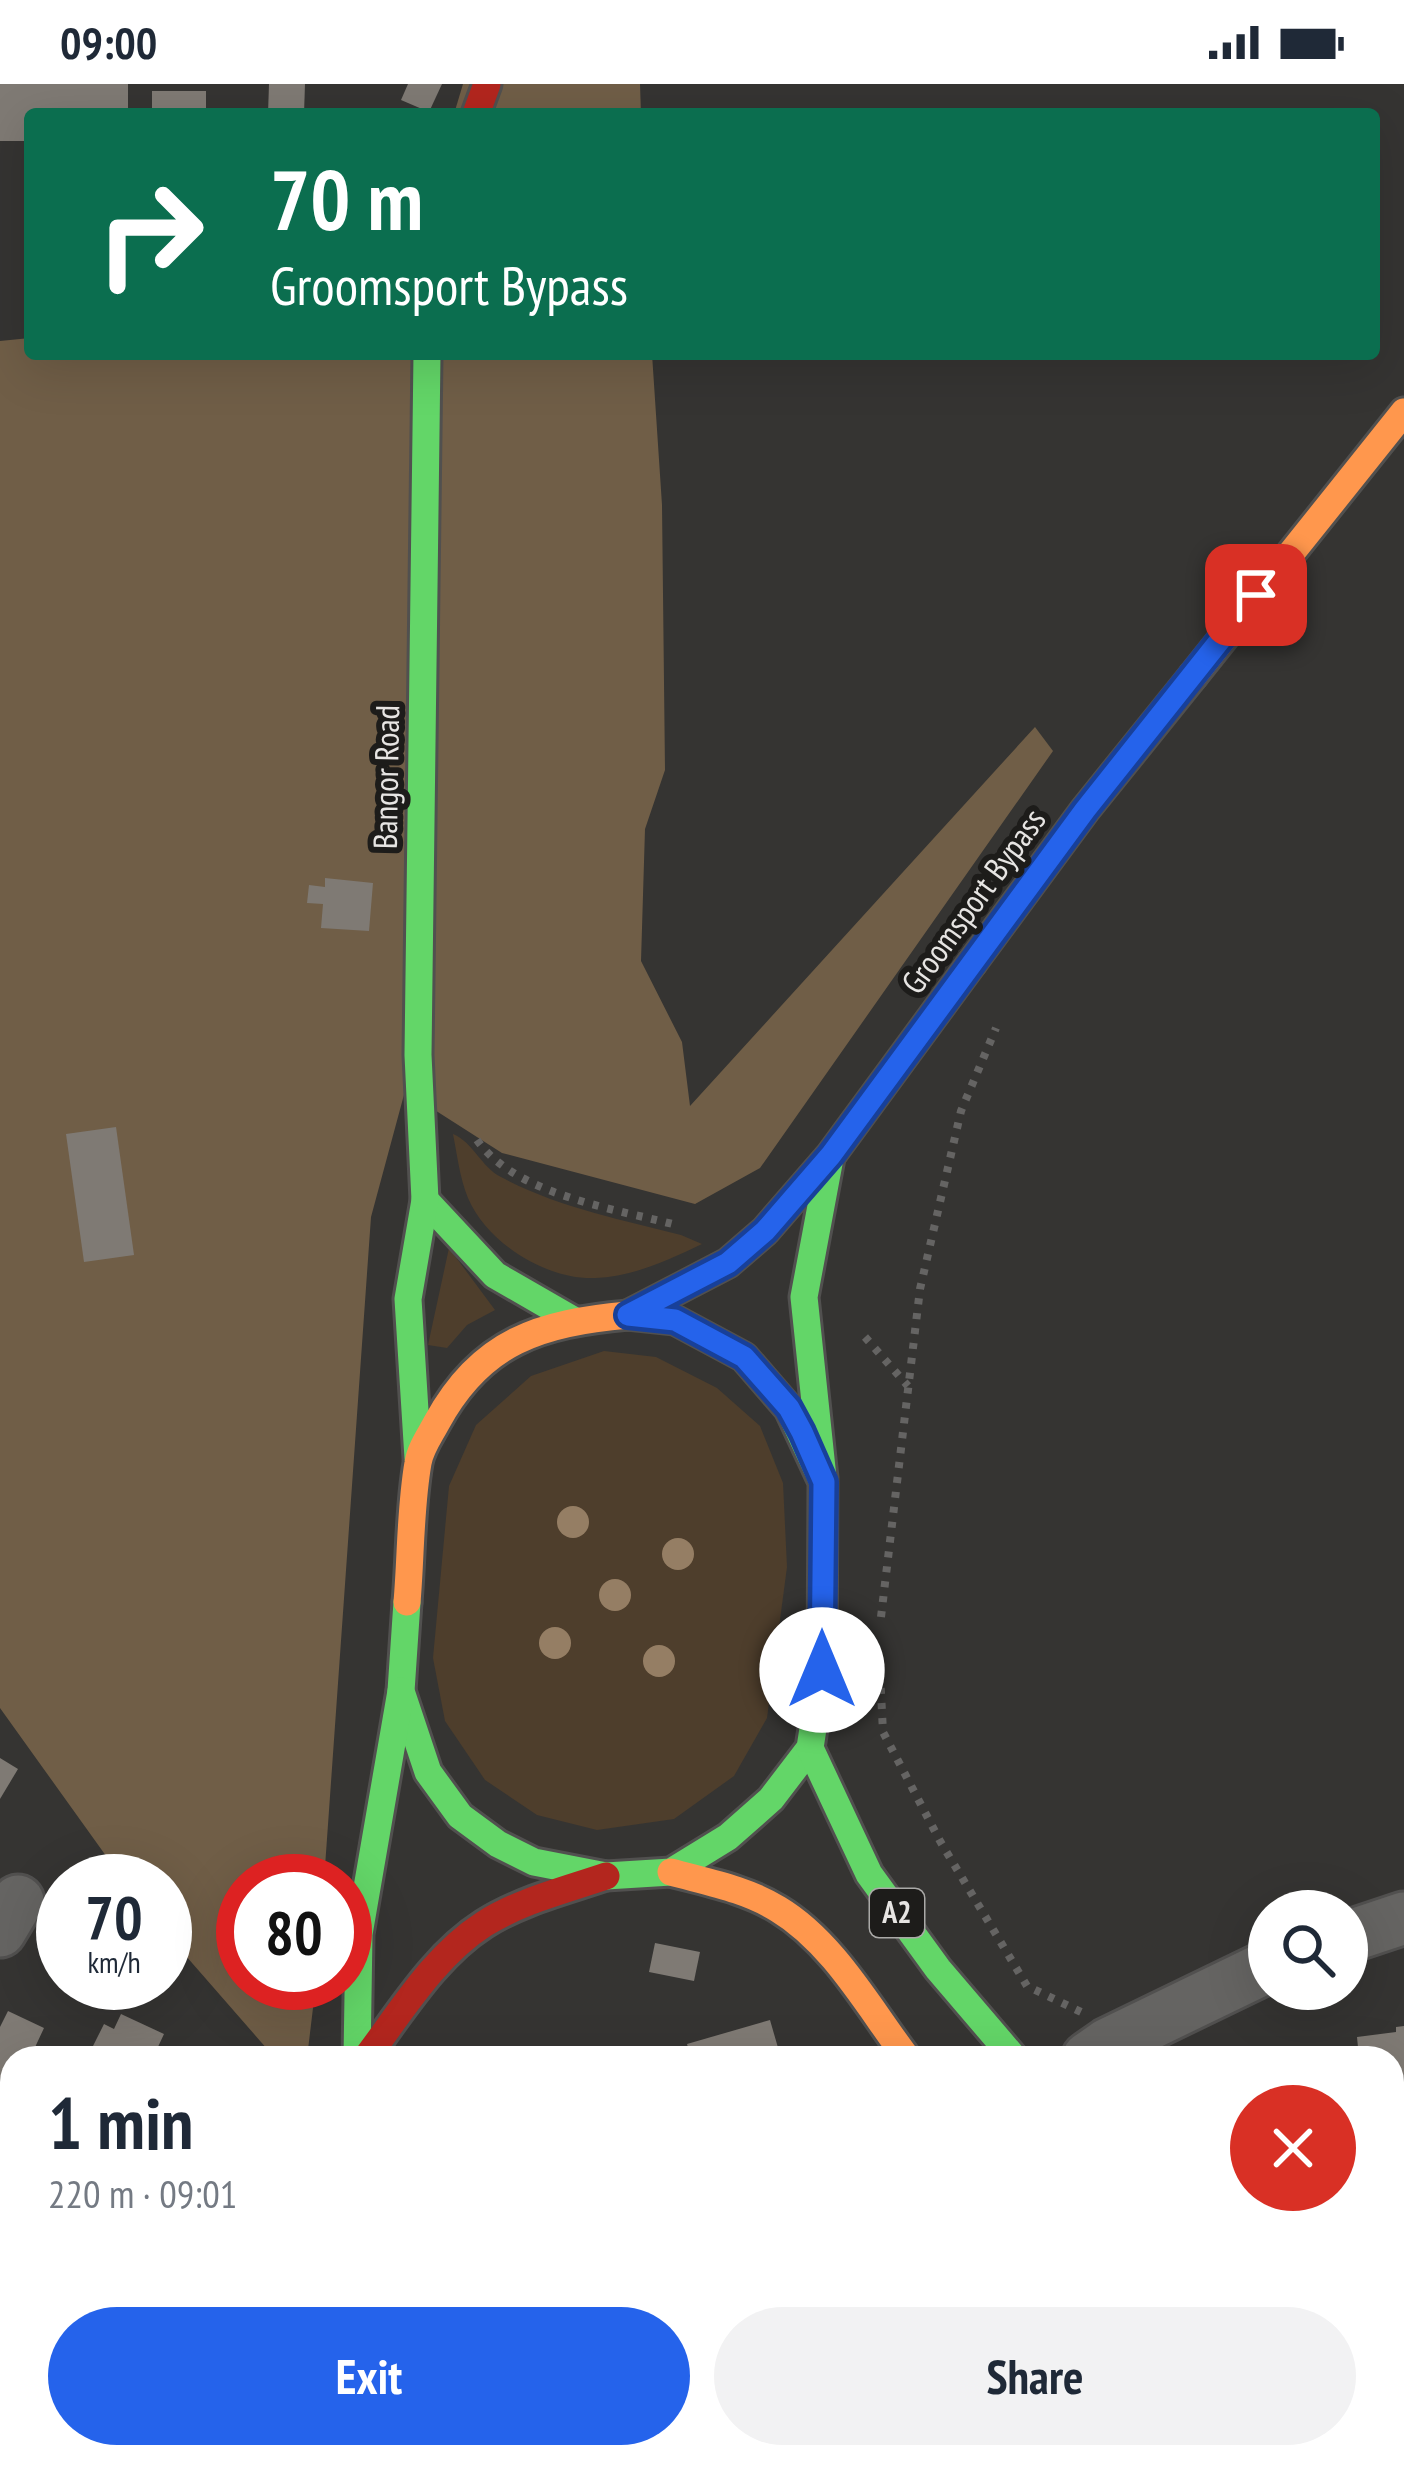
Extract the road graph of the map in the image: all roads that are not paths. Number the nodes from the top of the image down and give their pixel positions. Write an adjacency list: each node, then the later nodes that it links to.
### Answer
1 (427, 360): 4 (main road, Bangor Road)
2 (1404, 412): 3 (main road, Groomsport Bypass / A2)
3 (831, 1155): 5 (main road, Groomsport Bypass / A2); 8 (main road, Groomsport Bypass / A2)
4 (425, 1200): 6 (main road); 7 (main road, Bangor Road)
5 (628, 1315): 6 (main road, A2); 8 (main road, A2)
6 (573, 1320): 7 (main road, A2)
7 (418, 1458): 9 (main road, A2)
8 (824, 1482): 10 (main road, A2)
9 (401, 1690): 12 (main road, A2); 16 (main road)
10 (810, 1748): 11 (main road, A2); 19 (main road, A2)
11 (670, 1872): 12 (main road, A2); 18 (main road, A2)
12 (606, 1876): 17 (main road)
13 (1404, 1918): 14 (street)
14 (1368, 1930)
15 (1248, 1976): 20 (street)
16 (357, 2046)
17 (375, 2046)
18 (898, 2046)
19 (1004, 2046)
20 (1108, 2046)

